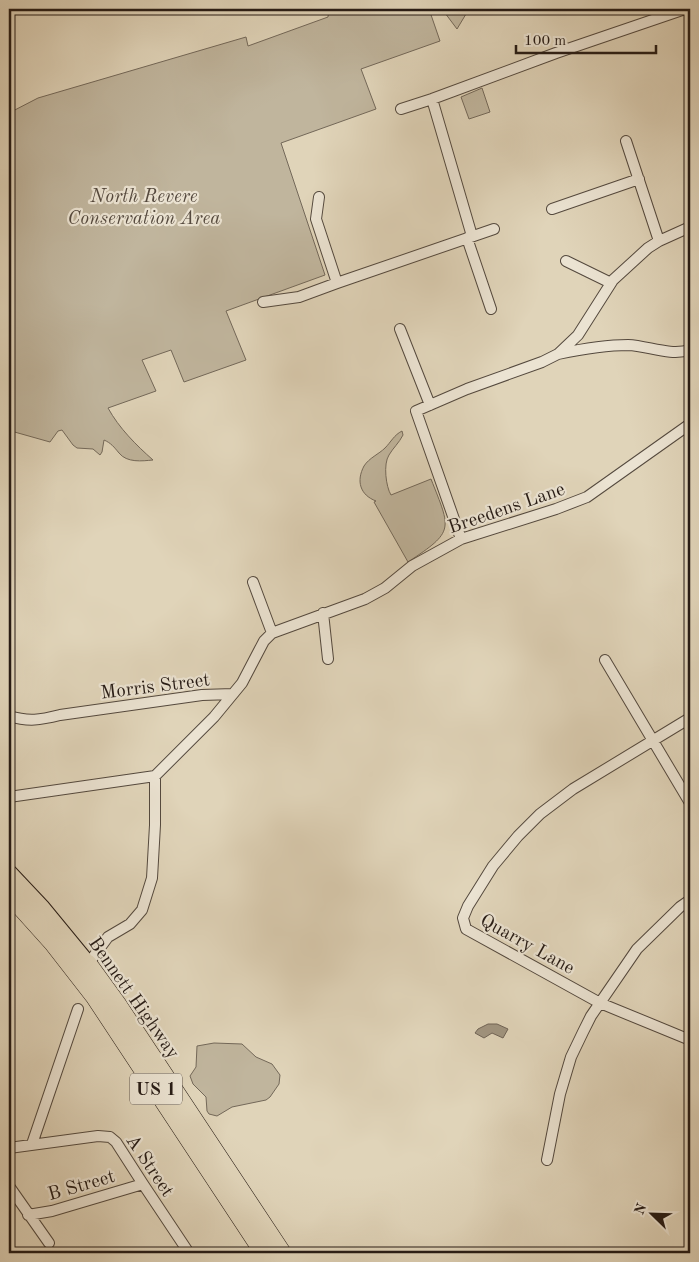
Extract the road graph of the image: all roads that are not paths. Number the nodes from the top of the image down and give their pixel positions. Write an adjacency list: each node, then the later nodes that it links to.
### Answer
1 (685, 9): 2 (street)
2 (432, 99): 3 (street); 10 (street)
3 (401, 109)
4 (626, 141): 5 (street)
5 (639, 179): 7 (street); 11 (street)
6 (319, 197): 13 (street)
7 (552, 209)
8 (690, 227): 11 (street)
9 (494, 229): 10 (street)
10 (469, 237): 13 (street); 16 (street)
11 (659, 241): 14 (street)
12 (566, 261): 14 (street)
13 (336, 282): 15 (street)
14 (610, 284): 19 (street)
15 (262, 302)
16 (491, 309)
17 (400, 329): 20 (street)
18 (690, 350): 19 (street)
19 (558, 354): 20 (street)
20 (430, 405): 22 (street)
21 (690, 424): 22 (street, Breedens Lane)
22 (461, 539): 24 (street, Breedens Lane)
23 (253, 582): 25 (street)
24 (323, 613): 25 (street, Breedens Lane); 26 (street)
25 (272, 633): 28 (street, Morris Street)
26 (328, 659)
27 (605, 660): 31 (street)
28 (233, 694): 29 (street, Morris Street); 32 (street)
29 (9, 716)
30 (690, 718): 31 (street, Quarry Lane)
31 (653, 739): 34 (street); 39 (street, Quarry Lane)
32 (155, 776): 33 (street); 38 (street)
33 (9, 797)
34 (690, 803)
35 (9, 873): 38 (highway, Bennett Highway / US 1)
36 (9, 894): 50 (highway, Bennett Highway / US 1)
37 (690, 900): 39 (street)
38 (88, 964): 51 (highway, Bennett Highway / US 1)
39 (600, 1003): 41 (street, Quarry Lane); 44 (street)
40 (78, 1009): 42 (street)
41 (690, 1040)
42 (32, 1144): 43 (street); 45 (street, A Street)
43 (9, 1148)
44 (547, 1160)
45 (143, 1184): 47 (street, B Street); 49 (street, A Street)
46 (9, 1186): 47 (street, B Street)
47 (28, 1215): 48 (street, B Street)
48 (49, 1243)
49 (189, 1253)
50 (264, 1253)
51 (282, 1253)

